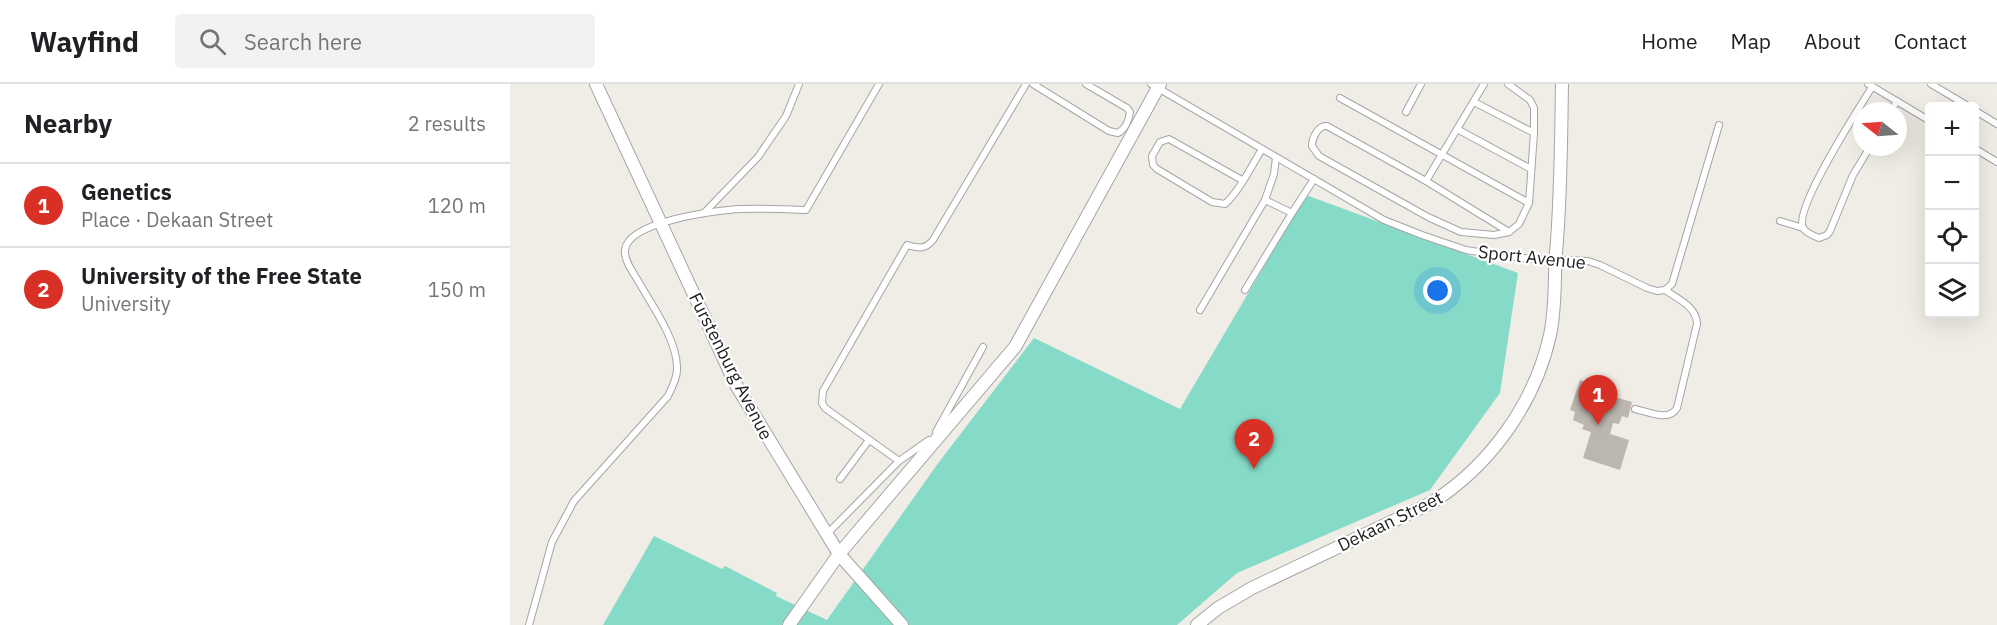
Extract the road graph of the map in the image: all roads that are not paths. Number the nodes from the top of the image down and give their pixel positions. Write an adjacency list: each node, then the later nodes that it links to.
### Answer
1 (596, 84): 41 (street, Furstenburg Avenue)
2 (799, 84): 38 (lane)
3 (879, 84): 38 (lane)
4 (1026, 84): 50 (lane)
5 (1033, 84): 14 (lane)
6 (1086, 84): 14 (lane)
7 (1421, 84): 19 (lane)
8 (1484, 84): 17 (lane)
9 (1508, 84): 25 (lane)
10 (1562, 84): 44 (street, Dekaan Street)
11 (1931, 84): 18 (lane)
12 (1156, 85): 26 (lane, Sport Avenue); 54 (street)
13 (1870, 85): 16 (lane); 42 (lane)
14 (1044, 87)
15 (1340, 98): 28 (lane)
16 (1897, 101): 21 (lane)
17 (1474, 102): 24 (lane); 25 (lane)
18 (1961, 102)
19 (1406, 112)
20 (1979, 113): 22 (lane)
21 (1925, 118)
22 (1997, 124)
23 (1719, 125): 46 (lane)
24 (1457, 129): 28 (lane); 32 (lane)
25 (1534, 133): 32 (lane)
26 (1262, 149): 30 (lane, Sport Avenue); 34 (lane)
27 (1979, 151): 31 (lane)
28 (1442, 155): 35 (lane); 37 (lane)
29 (1865, 156): 42 (lane)
30 (1276, 157): 33 (lane, Sport Avenue); 36 (lane)
31 (1997, 162)
32 (1531, 169): 37 (lane)
33 (1314, 179): 39 (lane); 44 (lane, Sport Avenue)
34 (1242, 180): 34 (lane)
35 (1426, 182): 43 (lane); 43 (lane)
36 (1265, 200): 39 (lane); 47 (lane)
37 (1529, 203): 43 (lane)
38 (704, 213): 41 (lane)
39 (1292, 213): 45 (lane)
40 (1780, 221): 42 (lane)
41 (660, 223): 53 (street, Furstenburg Avenue); 55 (lane)
42 (1803, 228)
43 (1509, 232)
44 (1556, 260): 46 (lane, Sport Avenue); 58 (street, Dekaan Street)
45 (1245, 290)
46 (1665, 290): 49 (lane)
47 (1200, 310)
48 (983, 346): 51 (lane)
49 (1635, 409)
50 (869, 440): 51 (lane); 52 (lane)
51 (899, 461): 53 (lane)
52 (840, 479)
53 (826, 535): 54 (street, Furstenburg Avenue)
54 (839, 554): 56 (street); 57 (street, Furstenburg Avenue)
55 (530, 625)
56 (789, 625)
57 (902, 625)
58 (1197, 625)

